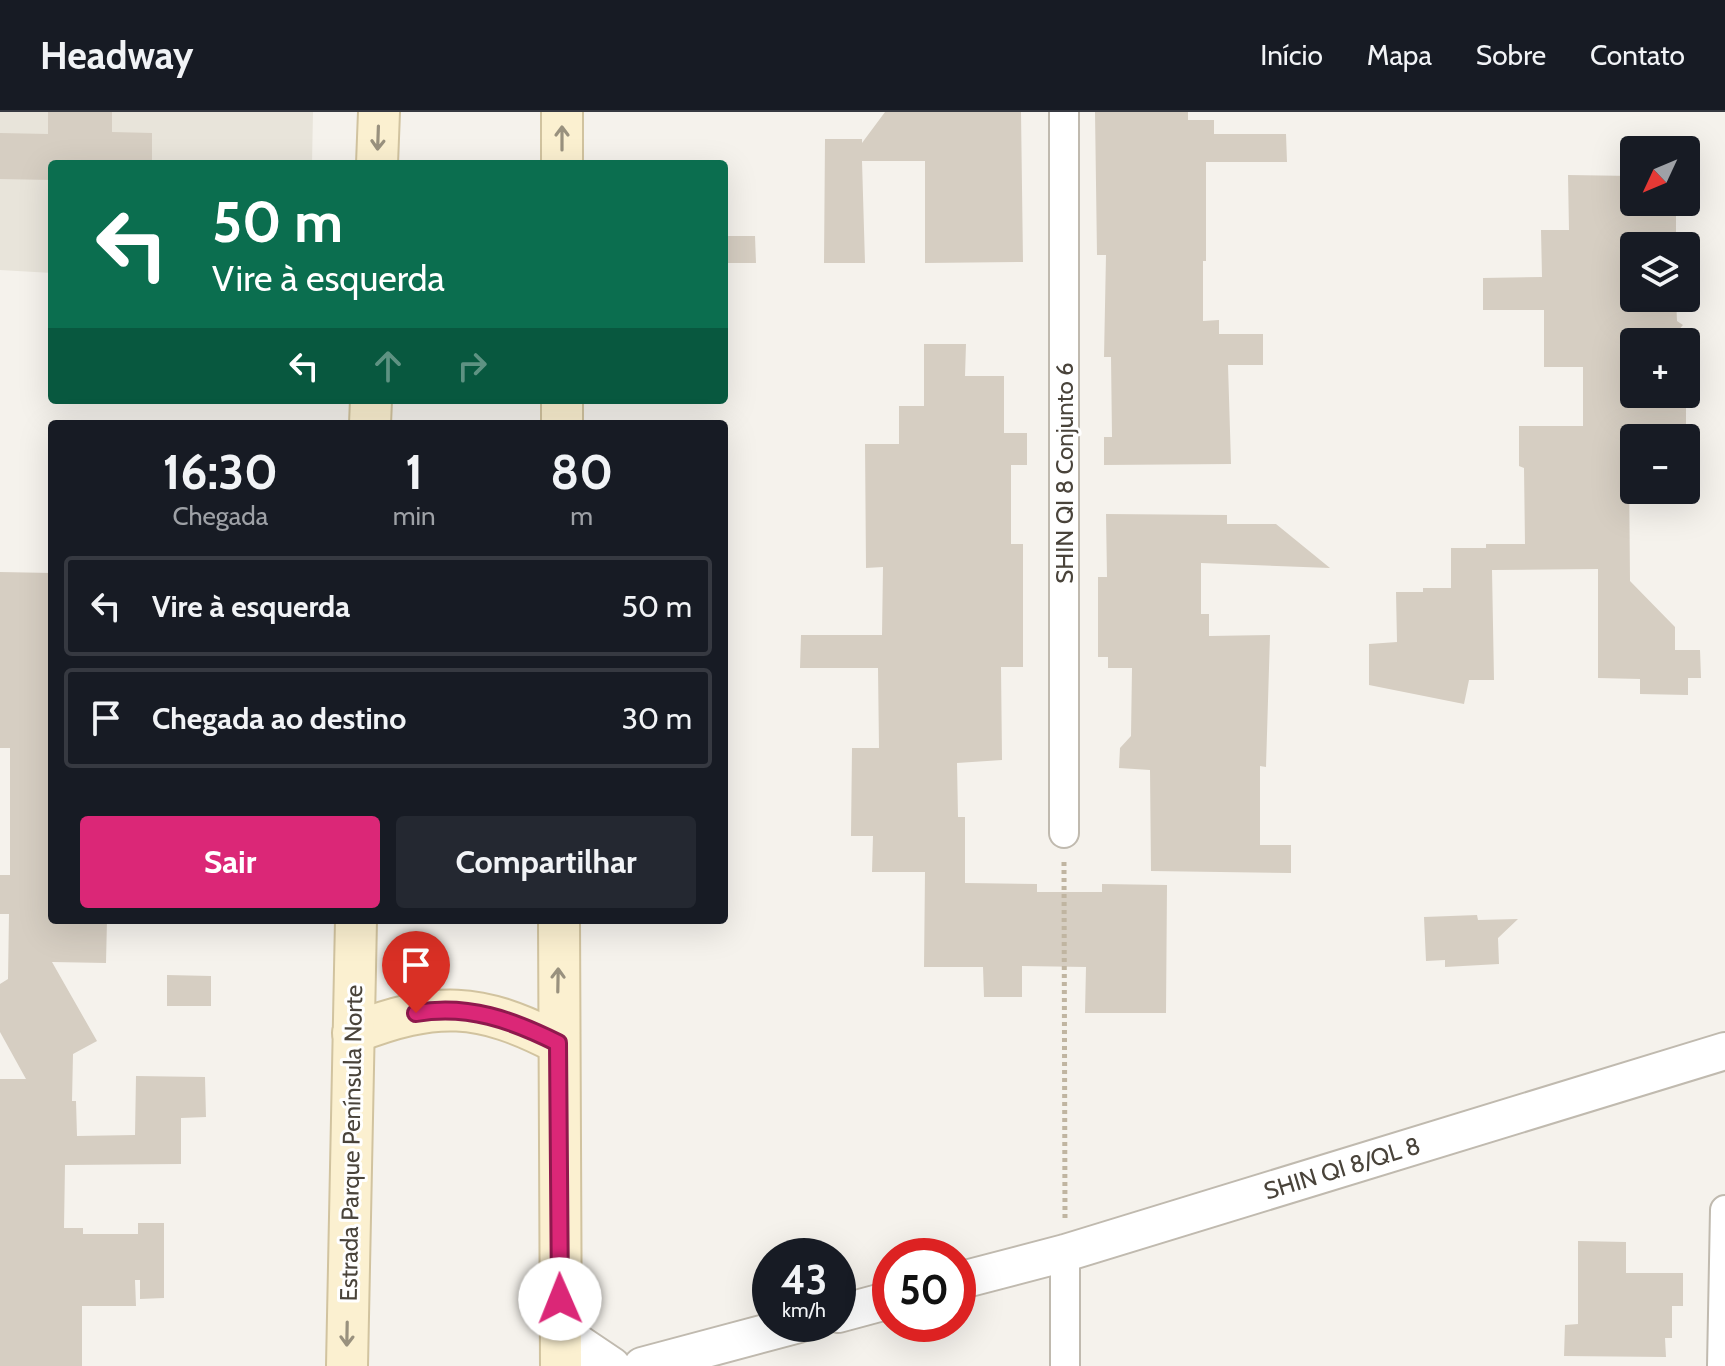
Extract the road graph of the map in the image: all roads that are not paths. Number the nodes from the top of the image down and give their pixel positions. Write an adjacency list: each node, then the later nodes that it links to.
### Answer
1 (379, 112): 4 (main road, one-way to 4)
2 (562, 112): 5 (main road, one-way to 2)
3 (1064, 112): 6 (street, SHIN QI 8 Conjunto 6)
4 (377, 160)
5 (562, 160)
6 (1064, 833)
7 (356, 924): 9 (main road, Estrada Parque Península Norte)
8 (559, 924): 10 (main road, one-way to 8)
9 (353, 1033): 10 (main road); 17 (main road, Estrada Parque Península Norte, one-way to 17)
10 (558, 1043): 16 (main road)
11 (1725, 1051): 13 (street, SHIN QI 8/QL 8)
12 (1725, 1210): 21 (street)
13 (1065, 1253): 14 (street, SHIN QI 8/QL 8); 20 (street)
14 (976, 1276)
15 (752, 1337): 19 (street)
16 (560, 1348): 18 (street)
17 (347, 1366)
18 (612, 1366)
19 (642, 1366)
20 (1065, 1366)
21 (1722, 1366)

